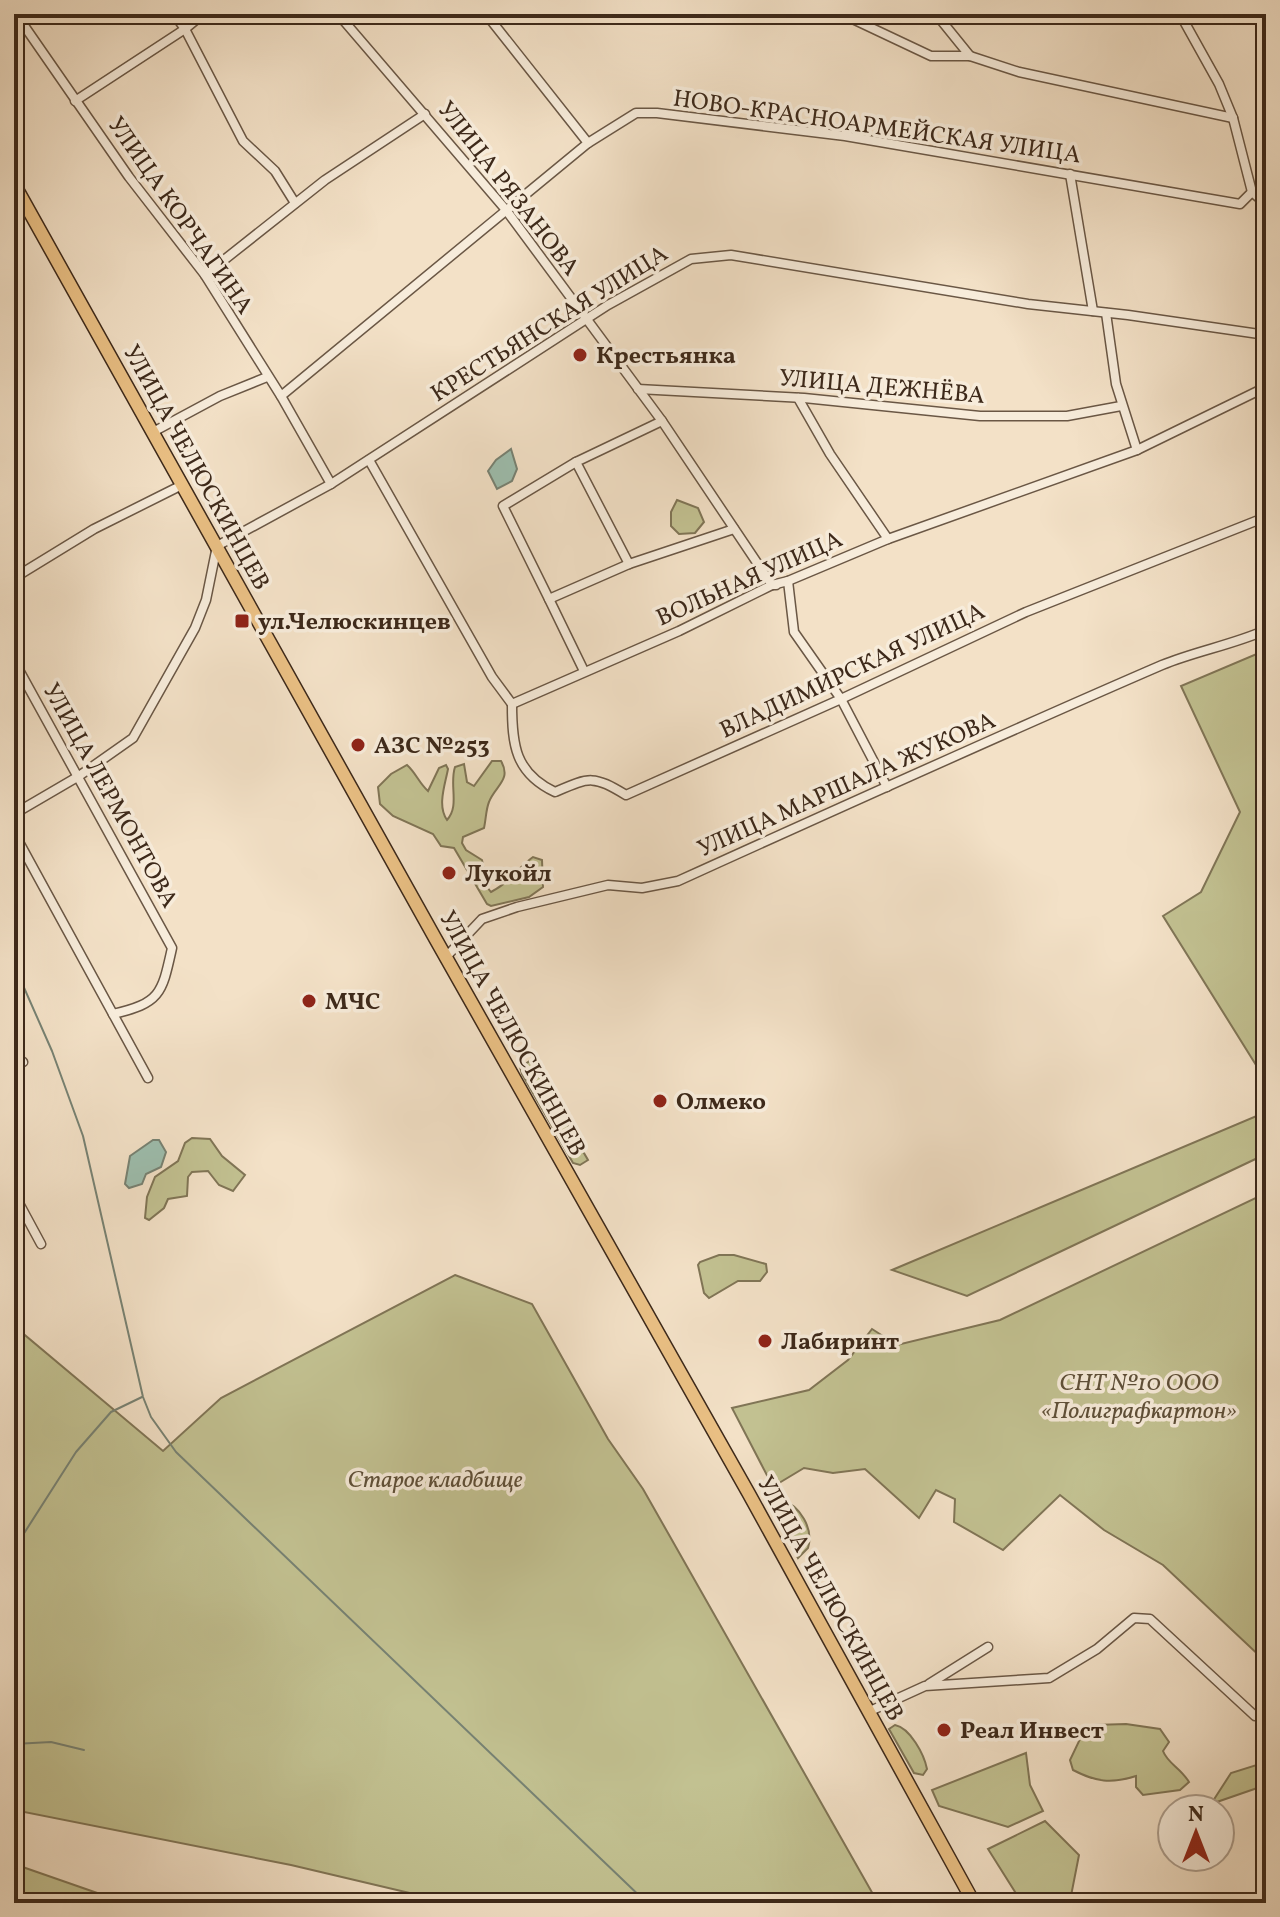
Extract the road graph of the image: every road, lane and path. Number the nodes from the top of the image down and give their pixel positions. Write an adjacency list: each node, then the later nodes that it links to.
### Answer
1 (16, 14): 12 (street, УЛИЦА КОРЧАГИНА)
2 (174, 14): 9 (street)
3 (203, 14): 9 (street)
4 (338, 14): 14 (street, УЛИЦА РЯЗАНОВА)
5 (842, 14): 10 (street)
6 (936, 14): 10 (street)
7 (1180, 14): 11 (street)
8 (489, 15): 16 (street)
9 (185, 29): 12 (street); 20 (street)
10 (970, 56): 13 (street)
11 (1223, 93): 13 (street); 15 (street)
12 (75, 101): 23 (street, УЛИЦА КОРЧАГИНА)
13 (1203, 111): 15 (street)
14 (425, 114): 20 (street); 22 (street, УЛИЦА РЯЗАНОВА)
15 (1233, 118): 19 (street)
16 (588, 143): 17 (street, НОВО-КРАСНОАРМЕЙСКАЯ УЛИЦА); 22 (street, НОВО-КРАСНОАРМЕЙСКАЯ УЛИЦА)
17 (1070, 174): 19 (street, НОВО-КРАСНОАРМЕЙСКАЯ УЛИЦА); 24 (street)
18 (14, 184): 35 (main road, УЛИЦА ЧЕЛЮСКИНЦЕВ)
19 (1252, 192): 21 (street)
20 (295, 203): 23 (street)
21 (1266, 204)
22 (506, 210): 26 (street, УЛИЦА РЯЗАНОВА); 31 (street, НОВО-КРАСНОАРМЕЙСКАЯ УЛИЦА)
23 (205, 275): 28 (street, УЛИЦА КОРЧАГИНА)
24 (1093, 311): 25 (street, КРЕСТЬЯНСКАЯ УЛИЦА); 26 (street, КРЕСТЬЯНСКАЯ УЛИЦА)
25 (1106, 313): 27 (street, КРЕСТЬЯНСКАЯ УЛИЦА); 33 (street)
26 (587, 321): 30 (street, УЛИЦА РЯЗАНОВА); 37 (street, КРЕСТЬЯНСКАЯ УЛИЦА)
27 (1266, 335)
28 (267, 377): 31 (street, УЛИЦА КОРЧАГИНА); 35 (street)
29 (1266, 387): 36 (street, ВОЛЬНАЯ УЛИЦА)
30 (638, 389): 32 (street, УЛИЦА ДЕЖНЁВА); 34 (street, УЛИЦА РЯЗАНОВА)
31 (281, 396): 39 (street, УЛИЦА КОРЧАГИНА)
32 (798, 398): 33 (street, УЛИЦА ДЕЖНЁВА); 43 (street)
33 (1121, 406): 36 (street)
34 (662, 421): 38 (street); 42 (street, УЛИЦА РЯЗАНОВА)
35 (153, 432): 40 (main road, УЛИЦА ЧЕЛЮСКИНЦЕВ)
36 (1137, 450): 43 (street, ВОЛЬНАЯ УЛИЦА)
37 (369, 460): 39 (street, КРЕСТЬЯНСКАЯ УЛИЦА); 54 (street)
38 (576, 462): 45 (street); 49 (street)
39 (331, 484): 44 (street, КРЕСТЬЯНСКАЯ УЛИЦА)
40 (182, 485): 44 (main road, УЛИЦА ЧЕЛЮСКИНЦЕВ); 46 (street)
41 (1266, 517): 53 (street, ВЛАДИМИРСКАЯ УЛИЦА)
42 (734, 529): 45 (street); 48 (street, УЛИЦА РЯЗАНОВА)
43 (888, 539): 47 (street, ВОЛЬНАЯ УЛИЦА)
44 (217, 546): 55 (street); 59 (main road, УЛИЦА ЧЕЛЮСКИНЦЕВ)
45 (629, 564): 49 (street)
46 (14, 578)
47 (788, 581): 48 (street); 53 (street)
48 (772, 585): 52 (street, ВОЛЬНАЯ УЛИЦА)
49 (549, 599): 52 (street)
50 (1266, 630): 56 (street, УЛИЦА МАРШАЛА ЖУКОВА)
51 (14, 661): 55 (street, УЛИЦА ЛЕРМОНТОВА)
52 (584, 671): 54 (street, ВОЛЬНАЯ УЛИЦА)
53 (841, 699): 54 (street, ВЛАДИМИРСКАЯ УЛИЦА); 56 (street)
54 (512, 704)
55 (79, 776): 57 (street); 60 (street, УЛИЦА ЛЕРМОНТОВА)
56 (887, 787): 59 (street, УЛИЦА МАРШАЛА ЖУКОВА)
57 (14, 814)
58 (14, 833): 60 (street)
59 (446, 957): 67 (main road, УЛИЦА ЧЕЛЮСКИНЦЕВ)
60 (113, 1014): 61 (street)
61 (148, 1078)
62 (14, 1194): 63 (street)
63 (41, 1244)
64 (988, 1647): 65 (street)
65 (925, 1686): 66 (street); 67 (street)
66 (1266, 1711)
67 (868, 1712): 68 (main road, УЛИЦА ЧЕЛЮСКИНЦЕВ)
68 (974, 1903)

